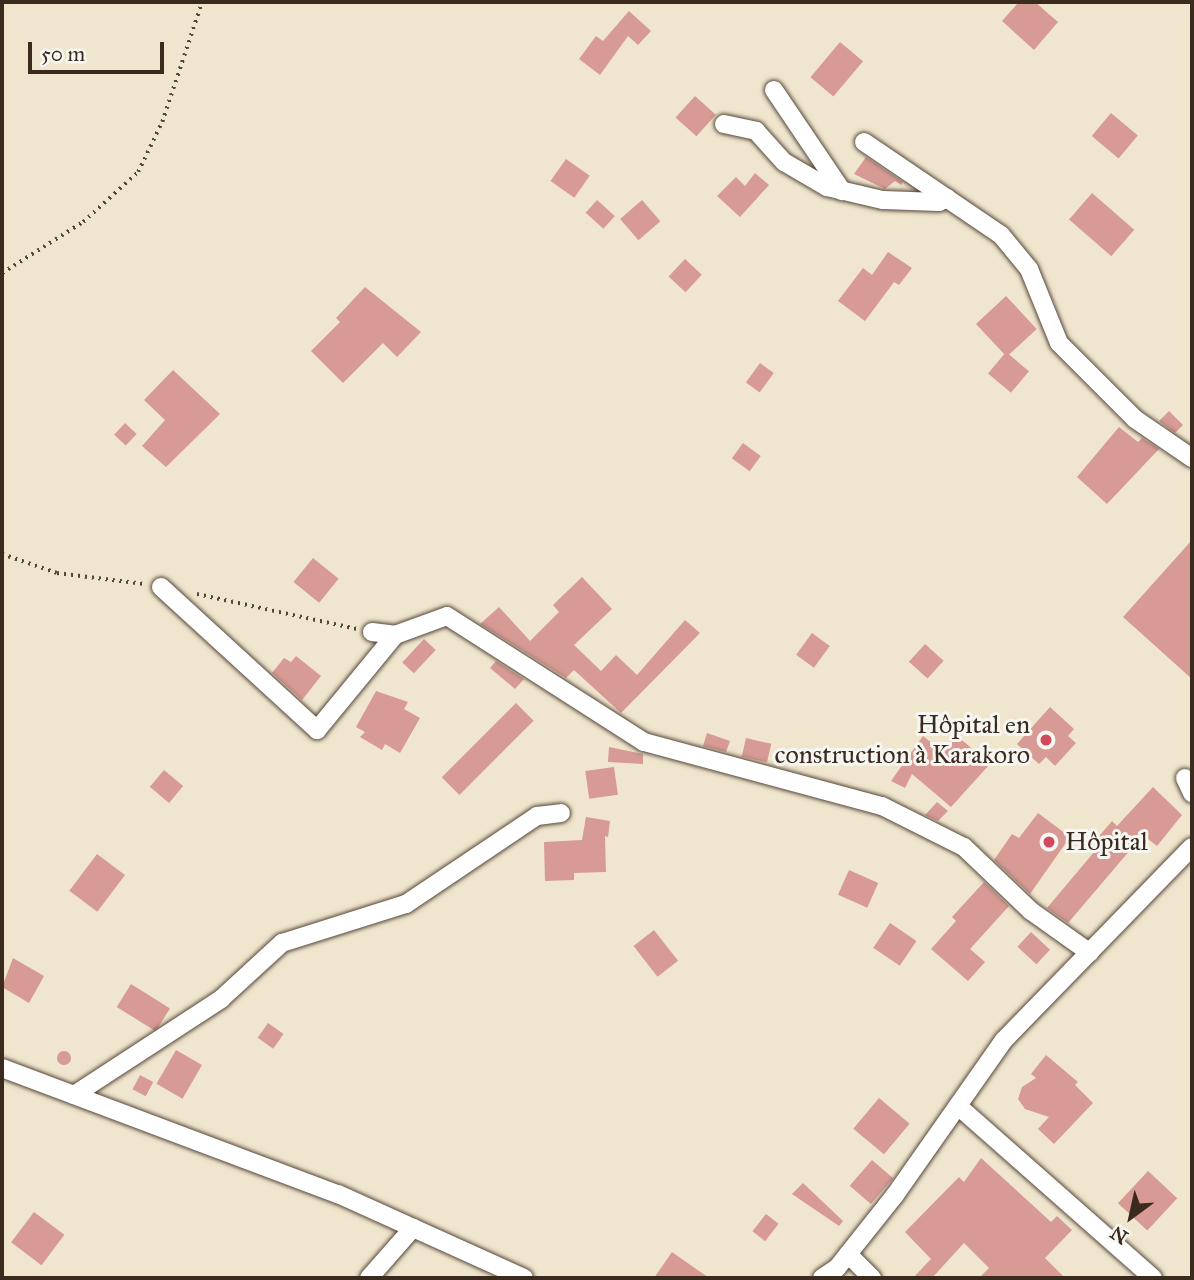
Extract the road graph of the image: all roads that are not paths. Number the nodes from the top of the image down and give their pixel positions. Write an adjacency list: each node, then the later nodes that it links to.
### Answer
1 (774, 90): 4 (street)
2 (724, 124): 4 (street)
3 (863, 142): 5 (street)
4 (842, 191): 5 (street)
5 (947, 198): 6 (street)
6 (1192, 458)
7 (161, 587): 9 (street)
8 (372, 632): 9 (street)
9 (395, 635): 12 (street)
10 (561, 813): 14 (street)
11 (1192, 847): 12 (street)
12 (1090, 953): 15 (street)
13 (2, 1068): 14 (street)
14 (74, 1094): 16 (street)
15 (958, 1106): 17 (street); 22 (street)
16 (413, 1228): 18 (street); 19 (street)
17 (848, 1254): 20 (street); 21 (street)
18 (369, 1278)
19 (524, 1278)
20 (822, 1278)
21 (872, 1278)
22 (1153, 1278)

